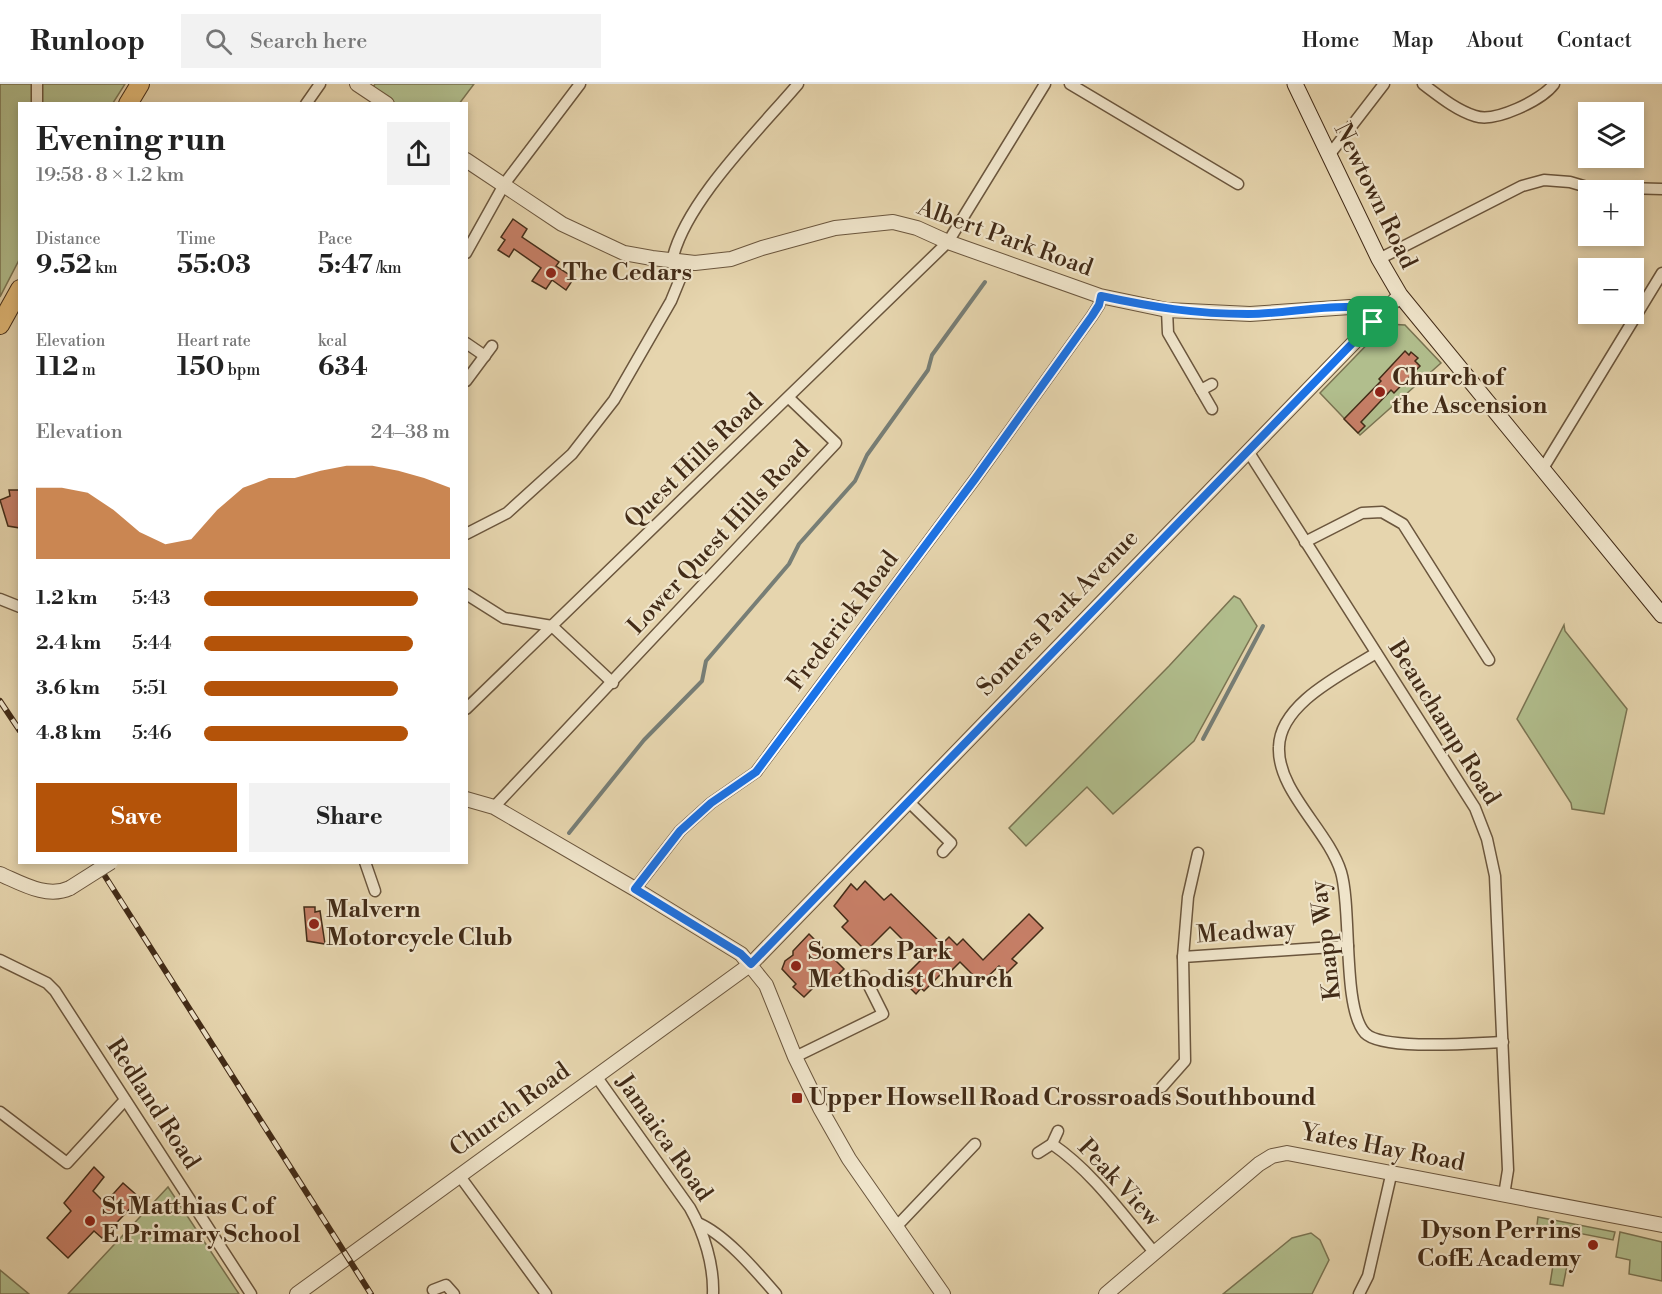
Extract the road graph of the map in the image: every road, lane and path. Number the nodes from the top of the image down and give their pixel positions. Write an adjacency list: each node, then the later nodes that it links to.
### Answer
1 (37, 84): 13 (street)
2 (141, 84): 14 (highway)
3 (320, 84): 15 (street)
4 (357, 84): 16 (street)
5 (580, 84): 19 (street)
6 (798, 84): 25 (street)
7 (1045, 84): 22 (street, Quest Hills Road)
8 (1070, 84): 20 (street)
9 (1295, 84): 17 (main road, Newtown Road)
10 (1384, 84): 17 (street)
11 (1423, 84): 12 (street)
12 (1554, 84)
13 (37, 102)
14 (129, 102)
15 (307, 102)
16 (384, 102)
17 (1330, 154): 24 (main road, Newtown Road)
18 (468, 161): 19 (street, Albert Park Road)
19 (505, 183): 23 (street); 25 (street, Albert Park Road)
20 (1238, 184)
21 (1662, 189): 24 (street)
22 (948, 242): 25 (street, Albert Park Road); 28 (street, Albert Park Road); 39 (street, Quest Hills Road)
23 (468, 249)
24 (1379, 259): 29 (main road, Newtown Road)
25 (676, 261): 43 (street)
26 (1662, 273): 42 (street)
27 (18, 292): 32 (highway)
28 (1101, 296): 30 (street, Albert Park Road); 62 (street, Frederick Road)
29 (1400, 296): 31 (street, Somers Park Avenue); 42 (main road, Newtown Road)
30 (1167, 310): 31 (street, Albert Park Road); 38 (street)
31 (1373, 322): 41 (street, Somers Park Avenue)
32 (0, 325)
33 (468, 344): 35 (street)
34 (492, 346): 35 (street)
35 (485, 356): 36 (street)
36 (468, 378)
37 (1212, 384): 38 (street)
38 (1201, 390): 40 (street)
39 (789, 398): 49 (street, Quest Hills Road); 52 (street, Lower Quest Hills Road)
40 (1212, 409)
41 (1248, 451): 44 (street, Beauchamp Road); 55 (street, Somers Park Avenue)
42 (1542, 470): 48 (main road, Newtown Road)
43 (468, 533)
44 (1305, 542): 50 (street, Beauchamp Road); 51 (street)
45 (468, 595): 49 (street)
46 (0, 599): 47 (street)
47 (18, 606)
48 (1662, 615)
49 (552, 626): 52 (street); 53 (street, Quest Hills Road)
50 (1376, 653): 64 (street, Knapp Way); 69 (street, Beauchamp Road)
51 (1489, 660)
52 (613, 683): 56 (street, Lower Quest Hills Road)
53 (468, 707)
54 (468, 800): 56 (street)
55 (909, 802): 57 (street); 67 (street, Somers Park Avenue)
56 (494, 807): 62 (street)
57 (943, 852)
58 (1198, 853): 65 (street, Meadway)
59 (108, 864): 61 (street, bridge)
60 (366, 864): 63 (street)
61 (0, 874)
62 (635, 889): 67 (street)
63 (375, 891)
64 (1348, 946): 65 (street, Meadway); 69 (street, Knapp Way)
65 (1183, 957): 72 (street, Meadway)
66 (0, 960): 73 (street, Redland Road)
67 (751, 964): 70 (street); 71 (street, Church Road)
68 (864, 976): 70 (street)
69 (1503, 1042): 81 (street, Beauchamp Road)
70 (795, 1057): 84 (street)
71 (596, 1076): 80 (street, Church Road); 82 (street, Jamaica Road)
72 (1162, 1087)
73 (125, 1100): 74 (street); 87 (street, Redland Road)
74 (0, 1112)
75 (1058, 1131): 77 (street, Peak View)
76 (975, 1144): 84 (street)
77 (1052, 1144): 78 (street, Peak View); 85 (street, Peak View)
78 (1038, 1153)
79 (1392, 1172): 81 (street, Yates Hay Road); 85 (street, Yates Hay Road); 95 (street)
80 (459, 1175): 88 (street, Church Road); 90 (street)
81 (1504, 1195): 83 (street, Yates Hay Road)
82 (698, 1223): 91 (street, Jamaica Road); 92 (street)
83 (1662, 1225)
84 (896, 1227): 93 (street)
85 (1154, 1252): 94 (street, Yates Hay Road)
86 (433, 1290): 89 (street)
87 (251, 1294)
88 (297, 1294)
89 (454, 1294)
90 (546, 1294)
91 (713, 1294)
92 (776, 1294)
93 (943, 1294)
94 (1106, 1294)
95 (1359, 1294)

